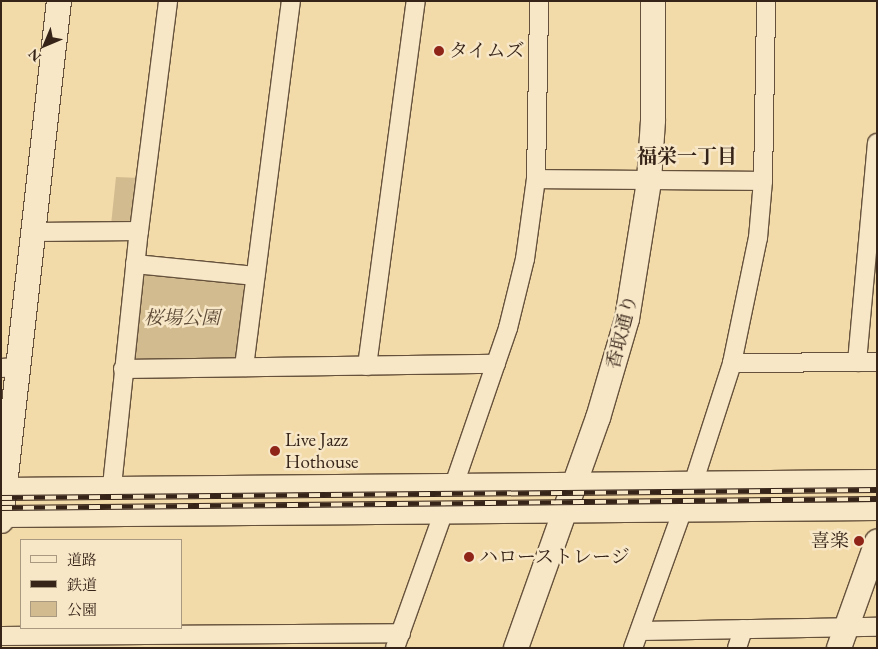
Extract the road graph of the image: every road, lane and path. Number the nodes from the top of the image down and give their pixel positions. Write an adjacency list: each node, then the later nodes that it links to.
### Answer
1 (59, 1): 13 (street)
2 (168, 1): 12 (street)
3 (291, 1): 15 (street)
4 (416, 1): 20 (street)
5 (539, 1): 9 (street)
6 (653, 1): 10 (street, 香取通り)
7 (766, 1): 11 (street)
8 (877, 143): 16 (street)
9 (536, 179): 10 (street); 19 (street)
10 (649, 181): 11 (street); 25 (street, 香取通り)
11 (763, 182): 18 (street)
12 (139, 231): 13 (street); 14 (street)
13 (33, 232): 22 (street)
14 (135, 264): 15 (street); 23 (street)
15 (255, 276): 21 (street)
16 (857, 362): 17 (street); 18 (street)
17 (877, 362)
18 (732, 363): 26 (street)
19 (496, 364): 20 (street); 27 (street)
20 (367, 366): 21 (street)
21 (244, 367): 23 (street)
22 (9, 368): 29 (street)
23 (123, 369): 28 (street)
24 (877, 479): 26 (street)
25 (576, 481): 26 (street); 27 (street); 33 (street, 香取通り)
26 (694, 481)
27 (455, 482): 28 (street)
28 (112, 486): 29 (street)
29 (3, 487): 34 (street)
30 (877, 511): 31 (street)
31 (682, 512): 33 (street); 38 (street)
32 (443, 514): 33 (street); 34 (street); 41 (street)
33 (564, 514): 42 (street, 香取通り)
34 (1, 519)
35 (877, 542): 40 (street)
36 (877, 627): 40 (street)
37 (743, 629): 38 (street); 40 (street); 44 (street)
38 (640, 631): 43 (street)
39 (1, 636): 41 (street)
40 (843, 638)
41 (398, 640)
42 (516, 648)
43 (634, 648)
44 (737, 648)

